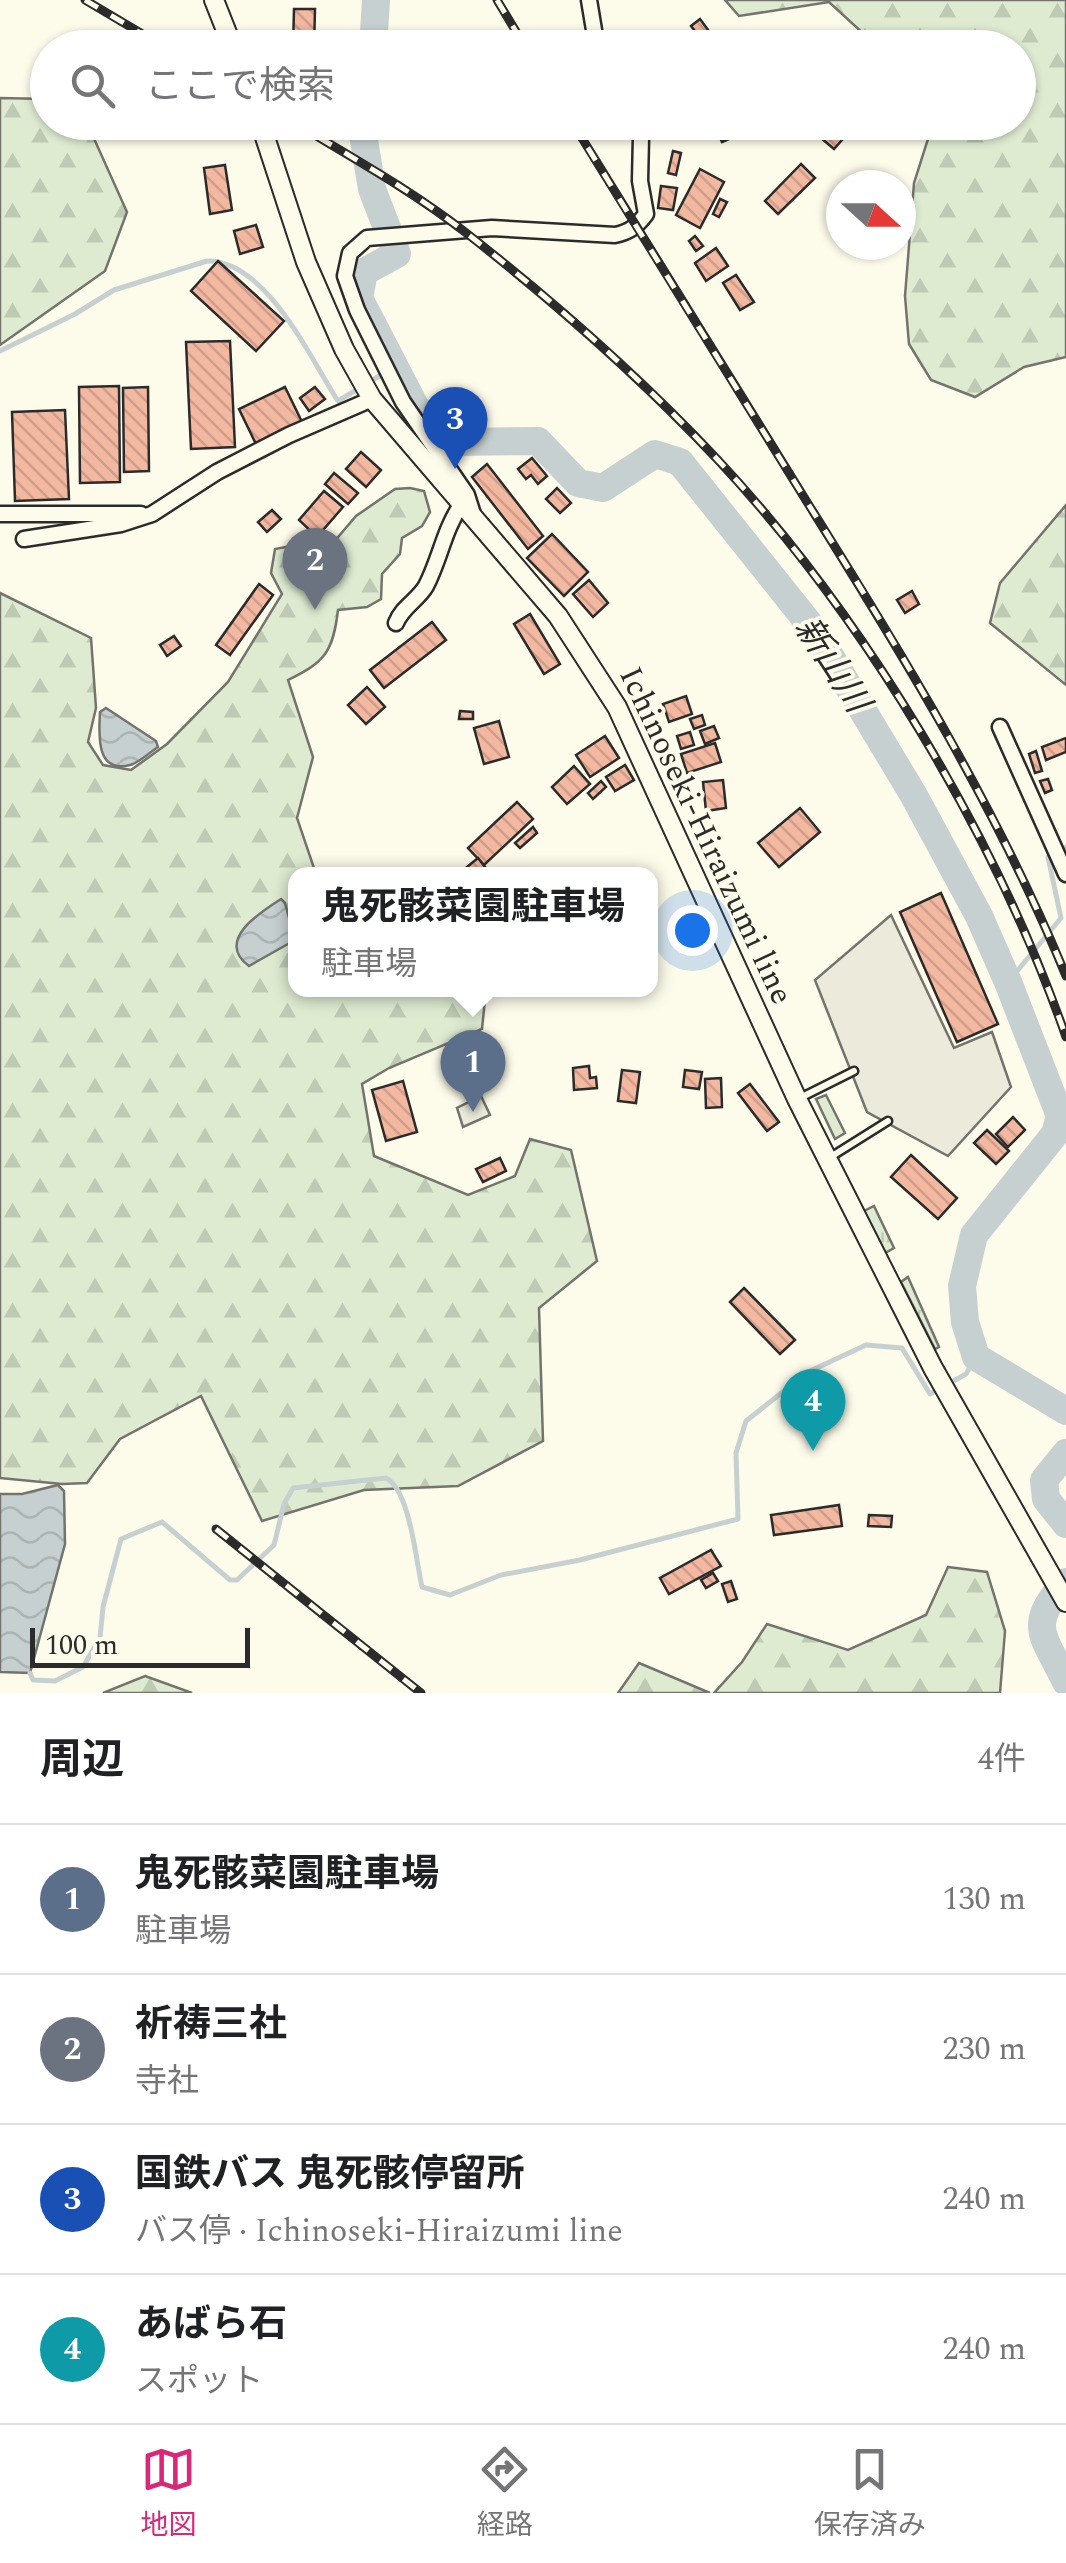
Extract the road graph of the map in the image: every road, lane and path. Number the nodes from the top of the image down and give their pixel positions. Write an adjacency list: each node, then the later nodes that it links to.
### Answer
1 (214, 0): 3 (main road)
2 (590, 0): 4 (street)
3 (225, 30)
4 (594, 30)
5 (266, 140): 7 (main road, Ichinoseki-Hiraizumi line)
6 (641, 140): 8 (street)
7 (372, 398): 8 (main road, Ichinoseki-Hiraizumi line); 10 (street)
8 (467, 511): 12 (street); 16 (main road, Ichinoseki-Hiraizumi line)
9 (0, 514): 10 (street)
10 (152, 514): 11 (street)
11 (24, 539)
12 (396, 623)
13 (1000, 727): 14 (street)
14 (1066, 874)
15 (854, 1071): 16 (lane)
16 (797, 1099): 18 (main road, Ichinoseki-Hiraizumi line)
17 (888, 1120): 18 (lane)
18 (828, 1159): 19 (main road, Ichinoseki-Hiraizumi line)
19 (1066, 1602)

